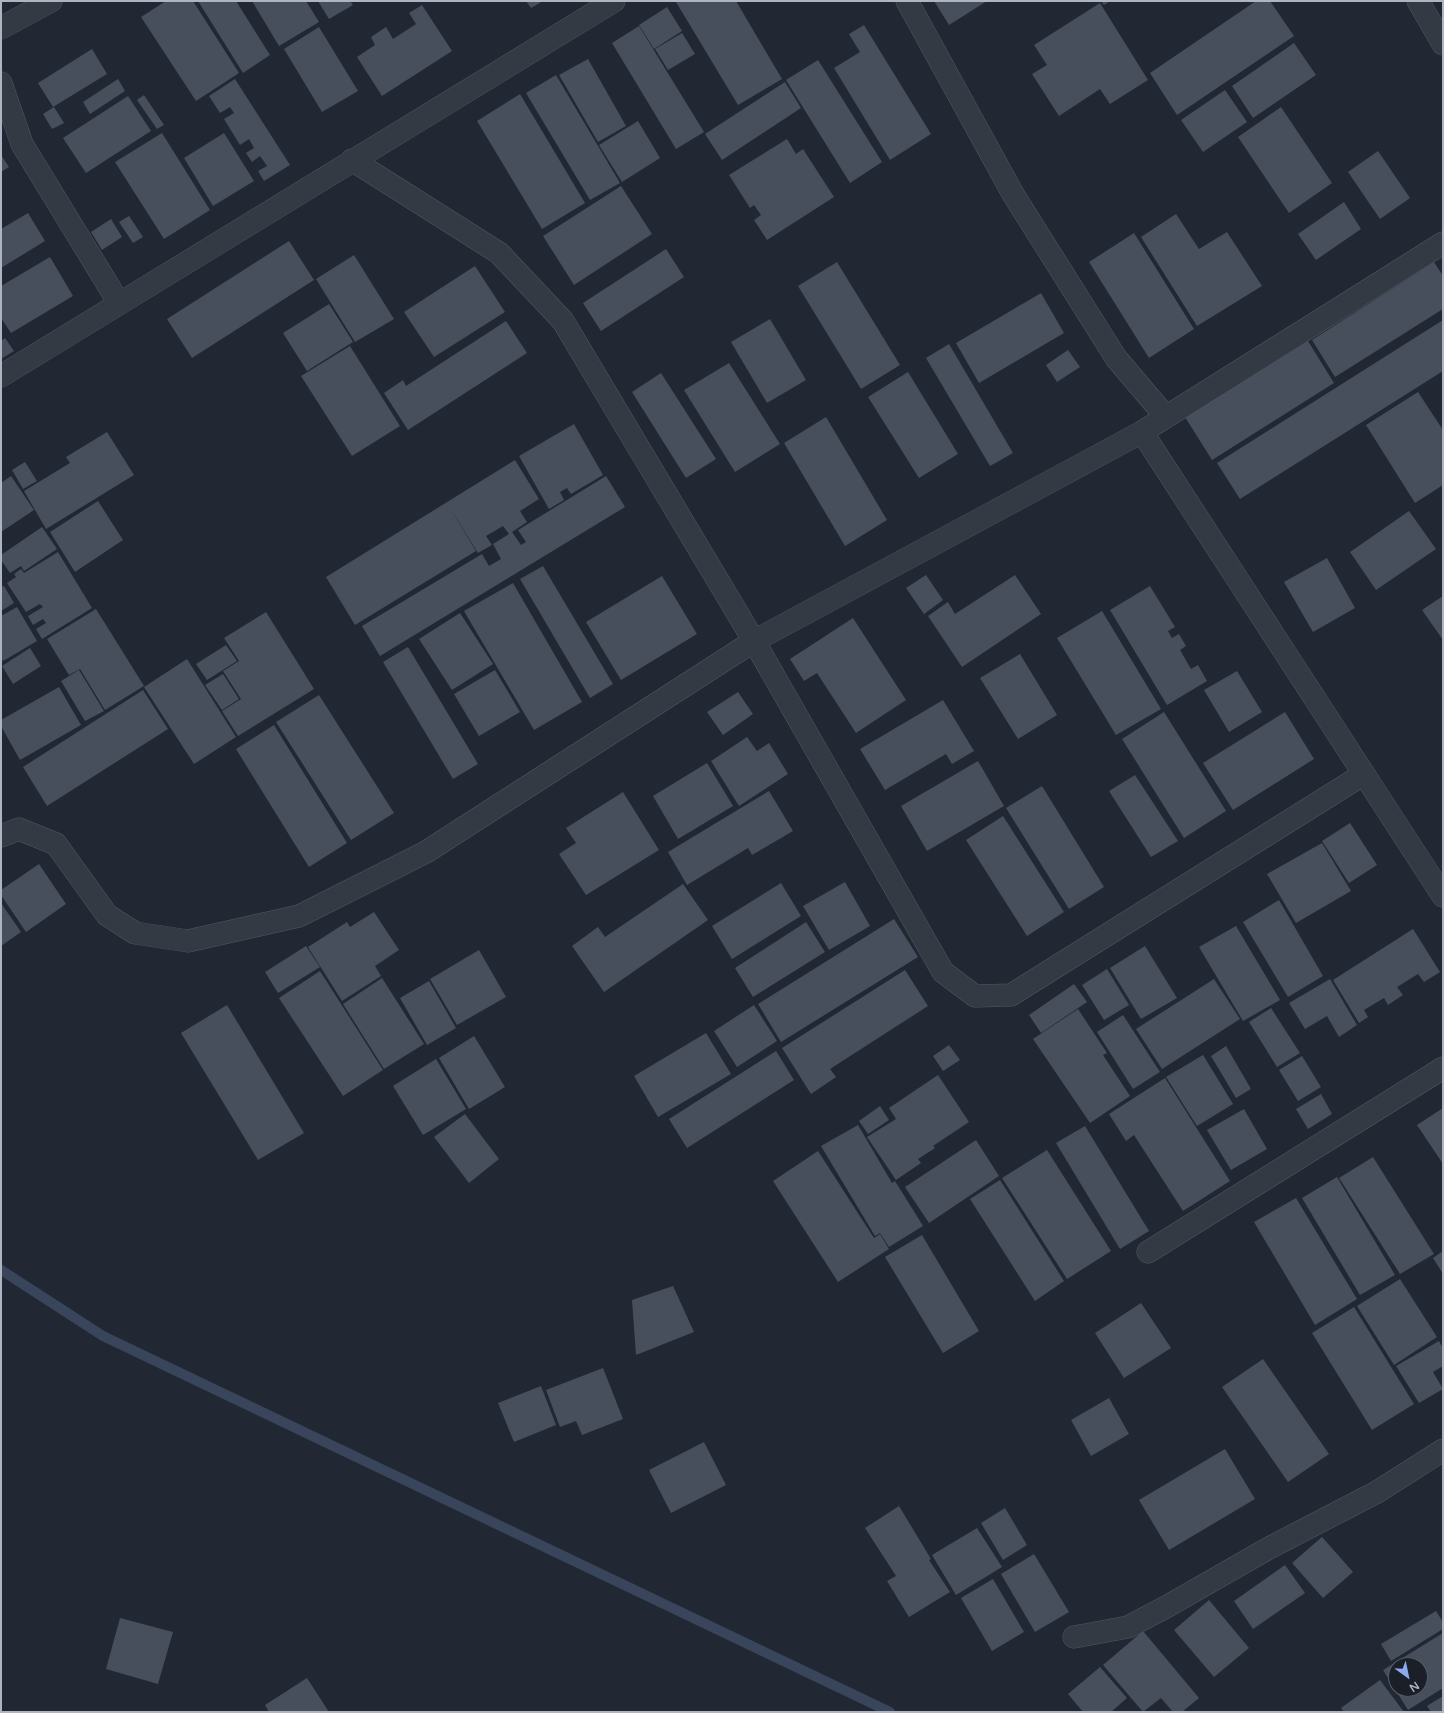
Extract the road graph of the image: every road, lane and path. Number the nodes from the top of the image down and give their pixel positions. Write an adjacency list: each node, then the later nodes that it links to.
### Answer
1 (51, 1): 5 (street)
2 (614, 1): 8 (street)
3 (907, 1): 12 (street)
4 (1418, 1): 6 (street)
5 (1, 28)
6 (1443, 44)
7 (1, 83): 10 (street)
8 (352, 160): 10 (street); 14 (street)
9 (1443, 243): 12 (street)
10 (119, 303): 11 (street)
11 (1, 376)
12 (1166, 417): 13 (street)
13 (1142, 432): 14 (street); 15 (street)
14 (754, 641): 15 (street); 16 (street)
15 (1364, 774): 17 (street)
16 (1, 836)
17 (1443, 896)
18 (1443, 1068): 19 (street)
19 (1148, 1252)
20 (1443, 1450): 21 (street)
21 (1074, 1637)

